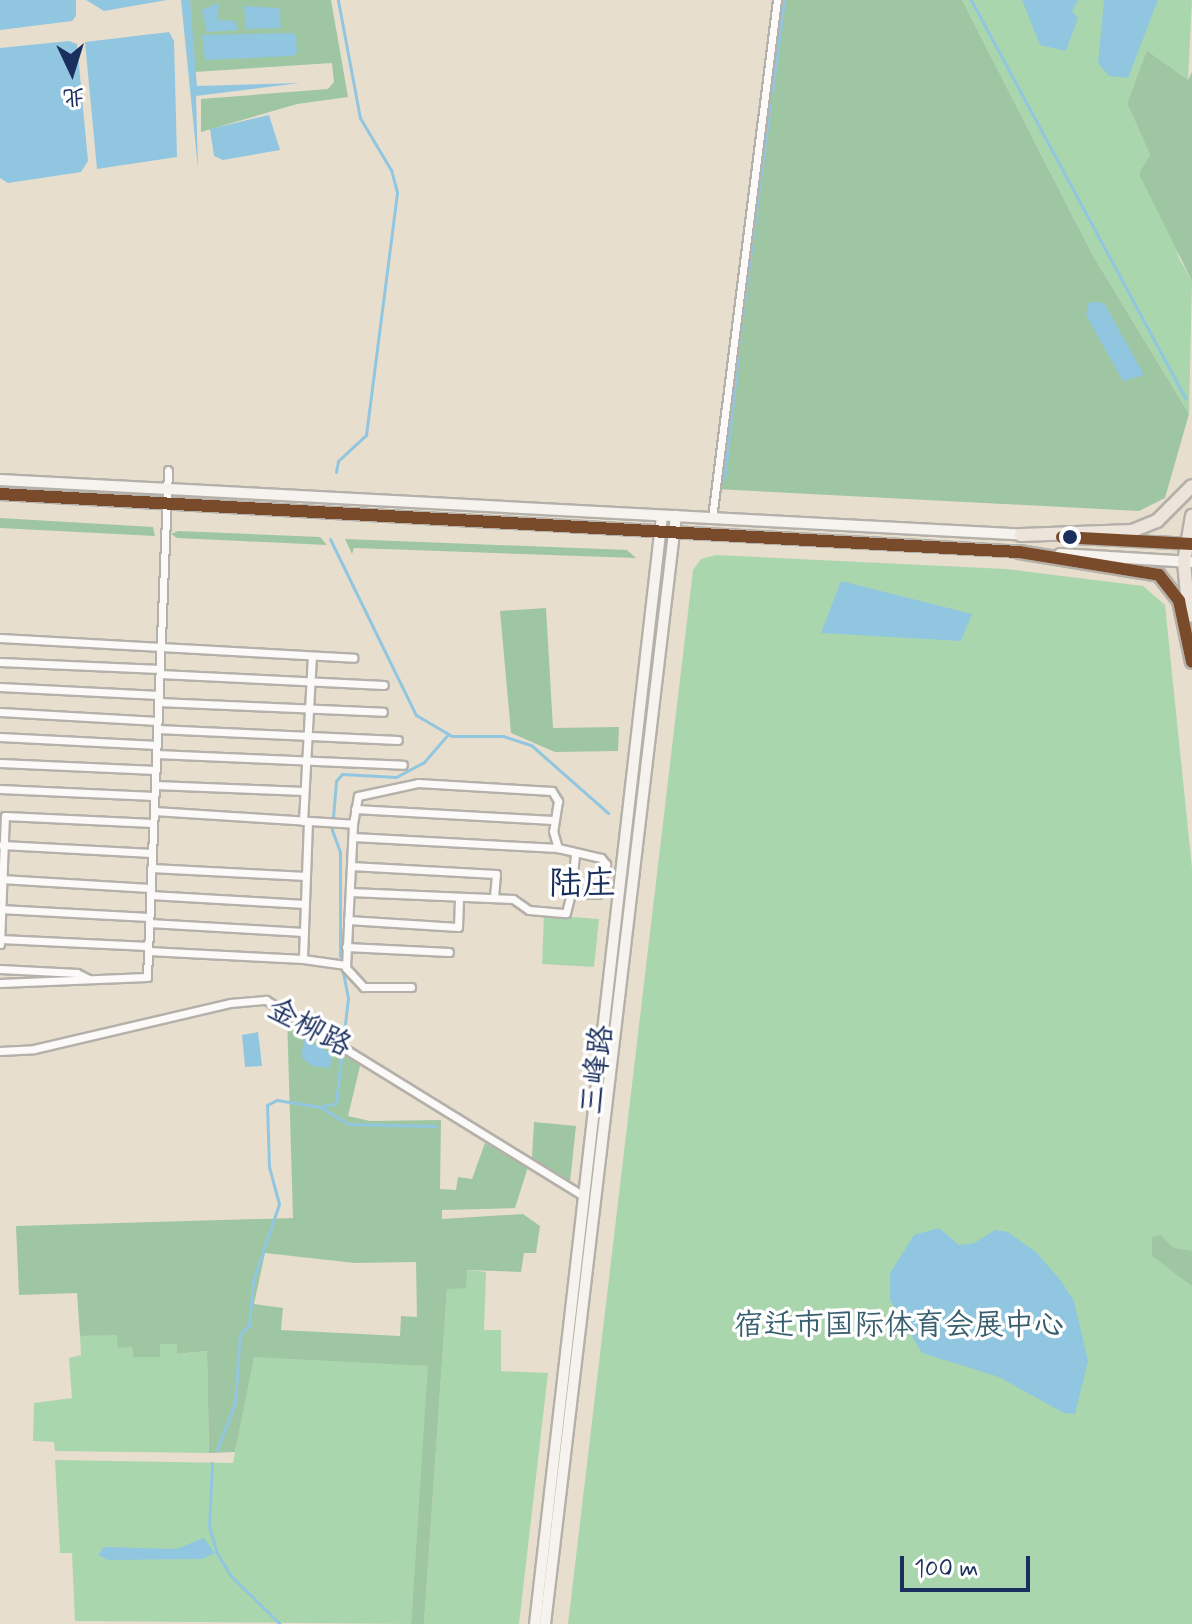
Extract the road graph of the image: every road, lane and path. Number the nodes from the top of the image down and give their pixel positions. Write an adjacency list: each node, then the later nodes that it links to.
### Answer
1 (777, 0): 11 (street)
2 (168, 470): 5 (street)
3 (0, 480): 5 (main road)
4 (1192, 486): 14 (main road)
5 (168, 489): 7 (street); 8 (main road)
6 (0, 494): 7 (main road)
7 (167, 503): 12 (main road); 19 (street)
8 (662, 516): 9 (main road); 12 (main road, 三峰路)
9 (676, 516): 11 (main road); 13 (main road, 三峰路)
10 (1192, 516): 15 (main road)
11 (712, 518): 14 (main road)
12 (660, 532): 13 (main road); 60 (main road, 三峰路)
13 (674, 532): 16 (main road); 60 (main road, 三峰路)
14 (1021, 535): 15 (main road)
15 (1189, 544): 17 (main road)
16 (1019, 552): 17 (main road); 24 (main road)
17 (1188, 562): 20 (main road)
18 (0, 638): 19 (street)
19 (161, 645): 21 (street); 25 (street)
20 (1192, 645)
21 (312, 656): 22 (street); 26 (street)
22 (353, 658)
23 (0, 662): 25 (street)
24 (1192, 662)
25 (160, 672): 26 (street); 29 (street)
26 (311, 681): 27 (street); 30 (street)
27 (384, 685)
28 (0, 687): 29 (street)
29 (159, 698): 30 (street); 33 (street)
30 (309, 709): 32 (street); 34 (street)
31 (0, 712): 33 (street)
32 (383, 712)
33 (157, 725): 34 (street); 37 (street)
34 (308, 736): 36 (street); 38 (street)
35 (0, 737): 37 (street)
36 (398, 740)
37 (156, 750): 38 (street); 41 (street)
38 (306, 760): 40 (street); 44 (street)
39 (0, 763): 41 (street)
40 (403, 765)
41 (156, 770): 42 (street)
42 (155, 785): 44 (street); 45 (street)
43 (0, 789): 45 (street)
44 (304, 791): 50 (street)
45 (154, 796): 47 (street)
46 (355, 809): 49 (street); 49 (street); 52 (street)
47 (154, 811): 50 (street); 51 (street)
48 (3, 816): 51 (street); 54 (street)
49 (553, 820): 55 (street)
50 (306, 821): 52 (street); 62 (street)
51 (153, 823): 56 (street)
52 (353, 824): 53 (street)
53 (353, 837): 55 (street); 58 (street)
54 (2, 845): 56 (street); 63 (street)
55 (558, 848): 57 (street)
56 (152, 853): 59 (street)
57 (575, 855): 61 (street); 66 (street)
58 (351, 866): 65 (street); 68 (street)
59 (151, 868): 62 (street); 64 (street)
60 (628, 869): 61 (street); 85 (main road, 三峰路); 87 (main road, 三峰路)
61 (605, 872): 66 (street)
62 (306, 876): 69 (street)
63 (1, 879): 64 (street); 70 (street)
64 (150, 891): 69 (street); 71 (street)
65 (350, 892): 67 (street); 72 (street)
66 (571, 893): 68 (street)
67 (459, 897): 68 (street); 72 (street)
68 (494, 898)
69 (305, 904): 73 (street)
70 (1, 909): 71 (street); 74 (street)
71 (149, 920): 73 (street); 76 (street)
72 (348, 920): 75 (street)
73 (304, 932): 78 (street)
74 (0, 941): 76 (street)
75 (346, 947): 77 (street); 79 (street)
76 (148, 948): 78 (street); 81 (street)
77 (449, 952)
78 (303, 959): 79 (street)
79 (346, 965): 83 (street)
80 (0, 969): 81 (street)
81 (89, 979): 82 (street)
82 (0, 983)
83 (411, 987)
84 (0, 1051): 85 (street, 金柳路)
85 (583, 1196): 86 (main road, 三峰路)
86 (535, 1624)
87 (545, 1624)

